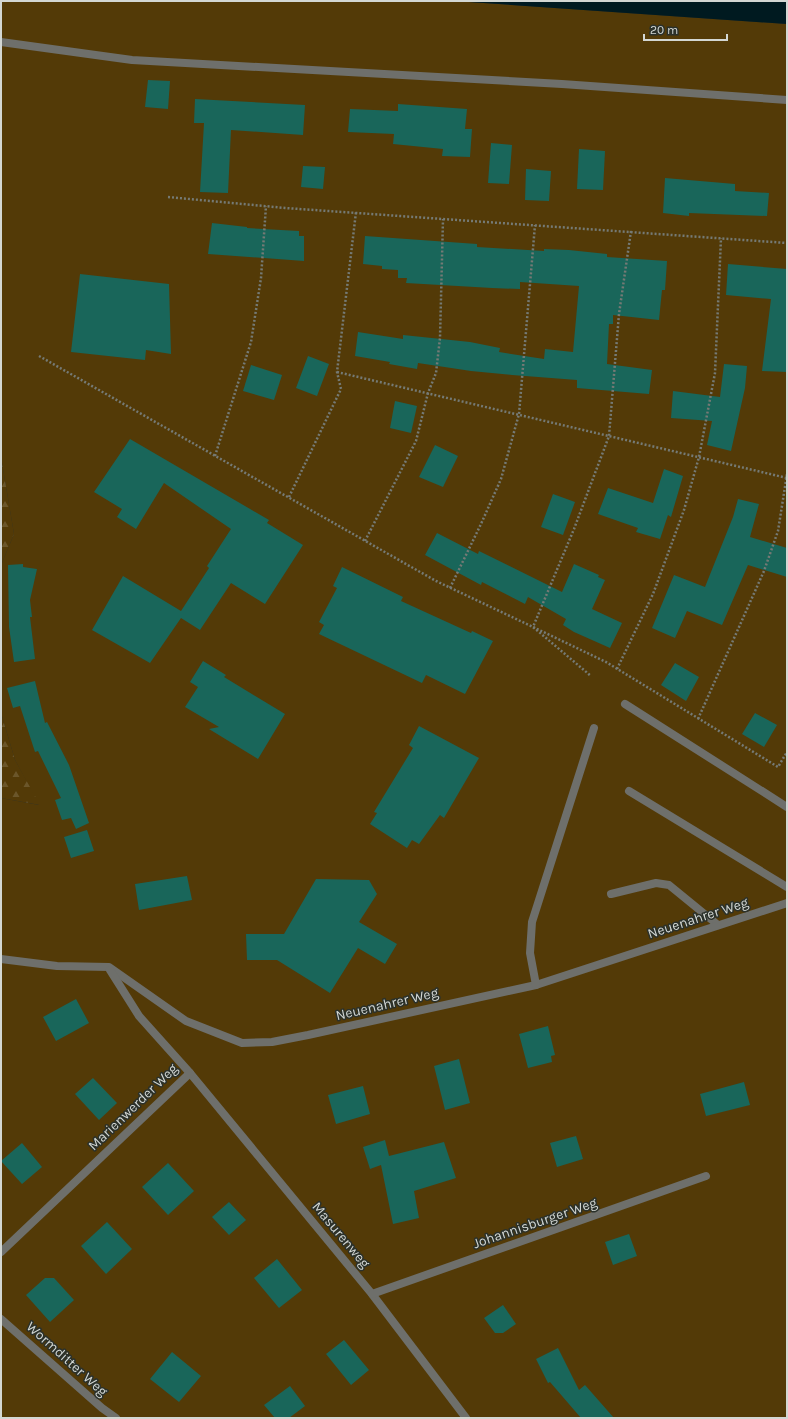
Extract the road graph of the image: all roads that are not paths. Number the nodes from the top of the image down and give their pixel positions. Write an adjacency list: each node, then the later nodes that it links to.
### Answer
1 (1, 42): 2 (lane)
2 (787, 100)
3 (625, 704): 6 (lane)
4 (594, 728): 13 (lane)
5 (629, 791): 7 (lane)
6 (787, 808)
7 (787, 887)
8 (611, 894): 10 (lane)
9 (787, 903): 10 (lane, Neuenahrer Weg)
10 (718, 925): 13 (lane, Neuenahrer Weg)
11 (1, 959): 12 (lane)
12 (109, 967): 13 (lane, Neuenahrer Weg); 14 (lane, Marienwerder Weg)
13 (536, 985)
14 (190, 1073): 16 (lane, Marienwerder Weg); 17 (lane, Masurenweg)
15 (706, 1176): 17 (lane, Johannisburger Weg)
16 (1, 1252)
17 (372, 1294): 20 (lane, Masurenweg)
18 (1, 1319): 19 (lane, Wormditter Weg)
19 (116, 1418)
20 (466, 1418)

